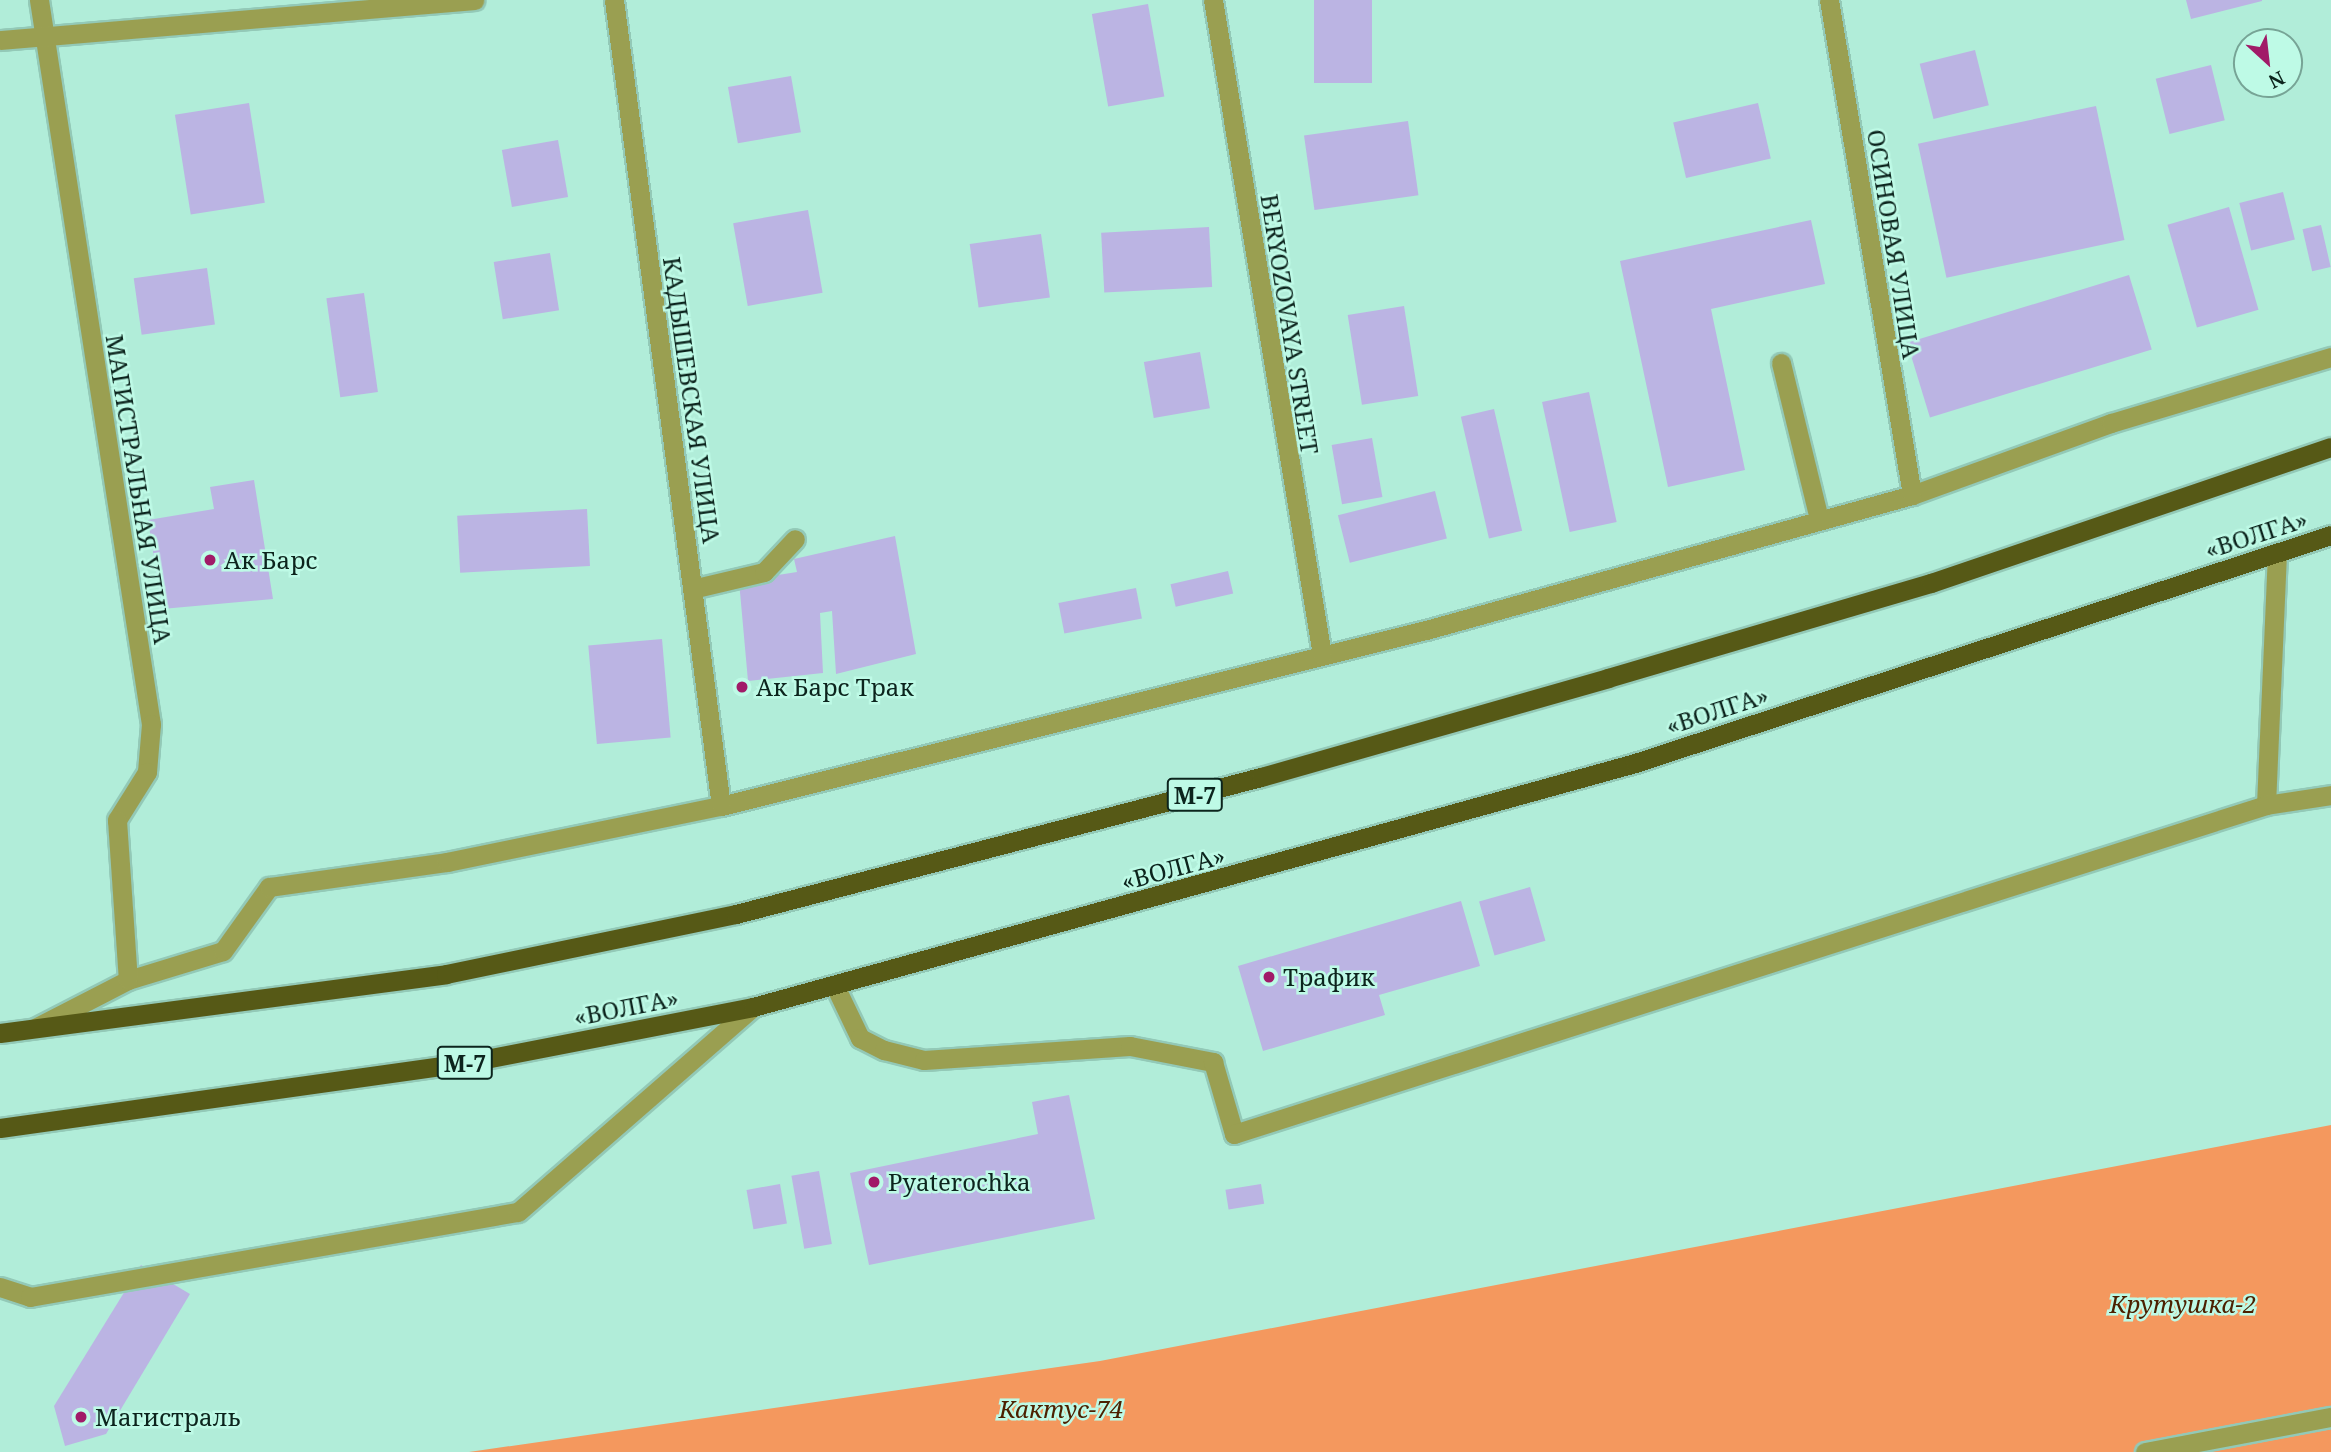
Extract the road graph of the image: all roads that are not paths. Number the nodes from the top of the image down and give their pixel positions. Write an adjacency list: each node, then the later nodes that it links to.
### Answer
1 (39, 0): 6 (street, МАГИСТРАЛЬНАЯ УЛИЦА)
2 (474, 0): 6 (street)
3 (614, 0): 16 (street, КАДЫШЕВСКАЯ УЛИЦА)
4 (1213, 0): 17 (street, BERYOZOVAYA STREET)
5 (1829, 0): 11 (street, ОСИНОВАЯ УЛИЦА)
6 (44, 38): 7 (street); 21 (street, МАГИСТРАЛЬНАЯ УЛИЦА)
7 (0, 40)
8 (2331, 357): 11 (street)
9 (1781, 363): 12 (street)
10 (2331, 447): 24 (highway, М-7)
11 (1912, 495): 12 (street)
12 (1819, 519): 17 (street)
13 (2331, 535): 15 (highway, «ВОЛГА» / М-7)
14 (795, 539): 16 (street)
15 (2277, 552): 19 (street); 22 (highway, «ВОЛГА» / М-7)
16 (692, 589): 20 (street, КАДЫШЕВСКАЯ УЛИЦА)
17 (1322, 655): 20 (street)
18 (2331, 794): 19 (street)
19 (2266, 805): 22 (street)
20 (722, 806): 21 (street)
21 (128, 980): 24 (street)
22 (835, 986): 23 (highway, «ВОЛГА» / М-7)
23 (753, 1007): 26 (highway, «ВОЛГА» / М-7); 27 (street)
24 (32, 1029): 25 (highway, М-7)
25 (0, 1033)
26 (0, 1128)
27 (0, 1287)
28 (2331, 1417): 29 (street)
29 (2145, 1452)

